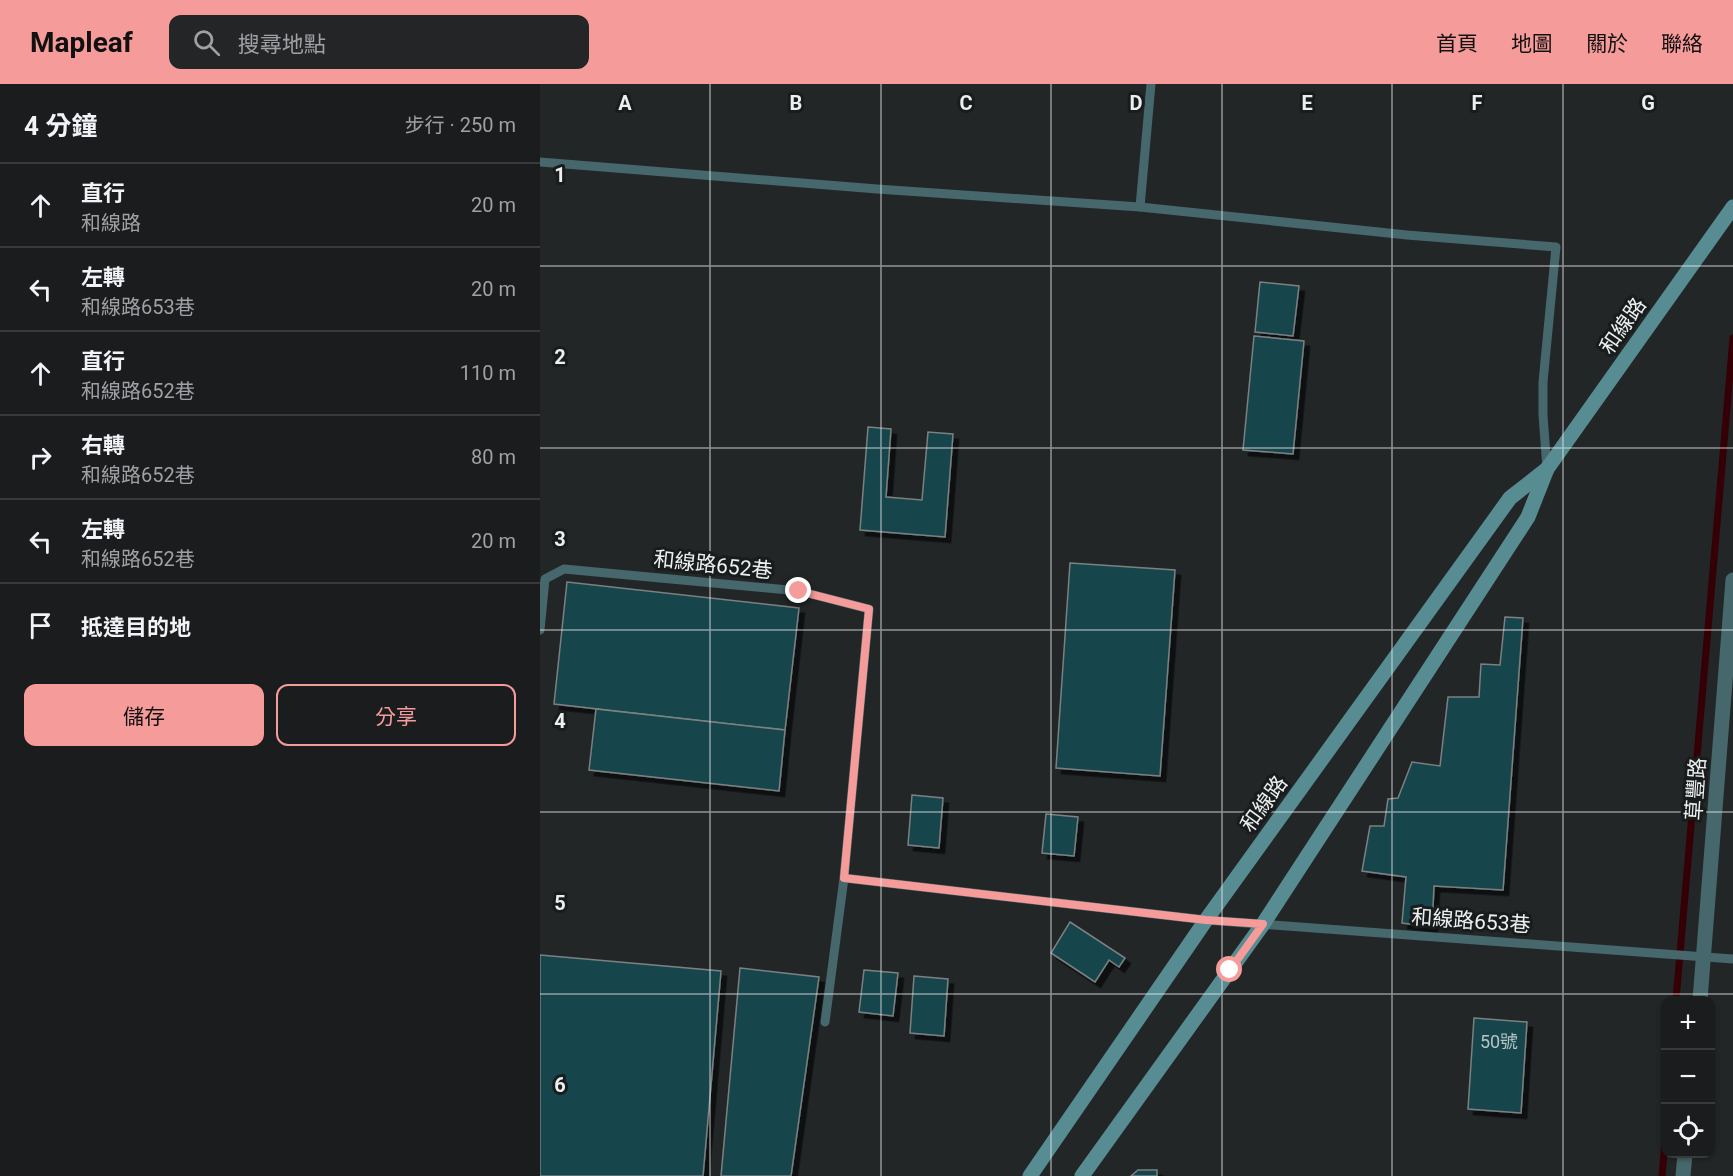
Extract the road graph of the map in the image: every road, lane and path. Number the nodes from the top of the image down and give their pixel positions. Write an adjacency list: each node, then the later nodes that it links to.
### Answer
1 (1151, 84): 3 (lane)
2 (540, 162): 3 (lane)
3 (1140, 207): 5 (lane)
4 (1733, 207): 5 (main road, 和線路)
5 (1547, 469): 9 (main road, 和線路); 10 (main road, 和線路)
6 (1733, 580): 11 (street, 草豐路)
7 (540, 630): 8 (lane, 和線路652巷)
8 (844, 878): 9 (lane); 14 (lane)
9 (1206, 920): 10 (lane, 和線路653巷); 16 (main road, 和線路)
10 (1263, 924): 11 (lane, 和線路653巷); 17 (main road, 和線路)
11 (1704, 957): 12 (lane, 和線路653巷); 13 (street, 草豐路)
12 (1733, 959)
13 (1700, 996)
14 (825, 1022)
15 (1685, 1158): 18 (street)
16 (1030, 1176)
17 (1082, 1176)
18 (1683, 1176)

